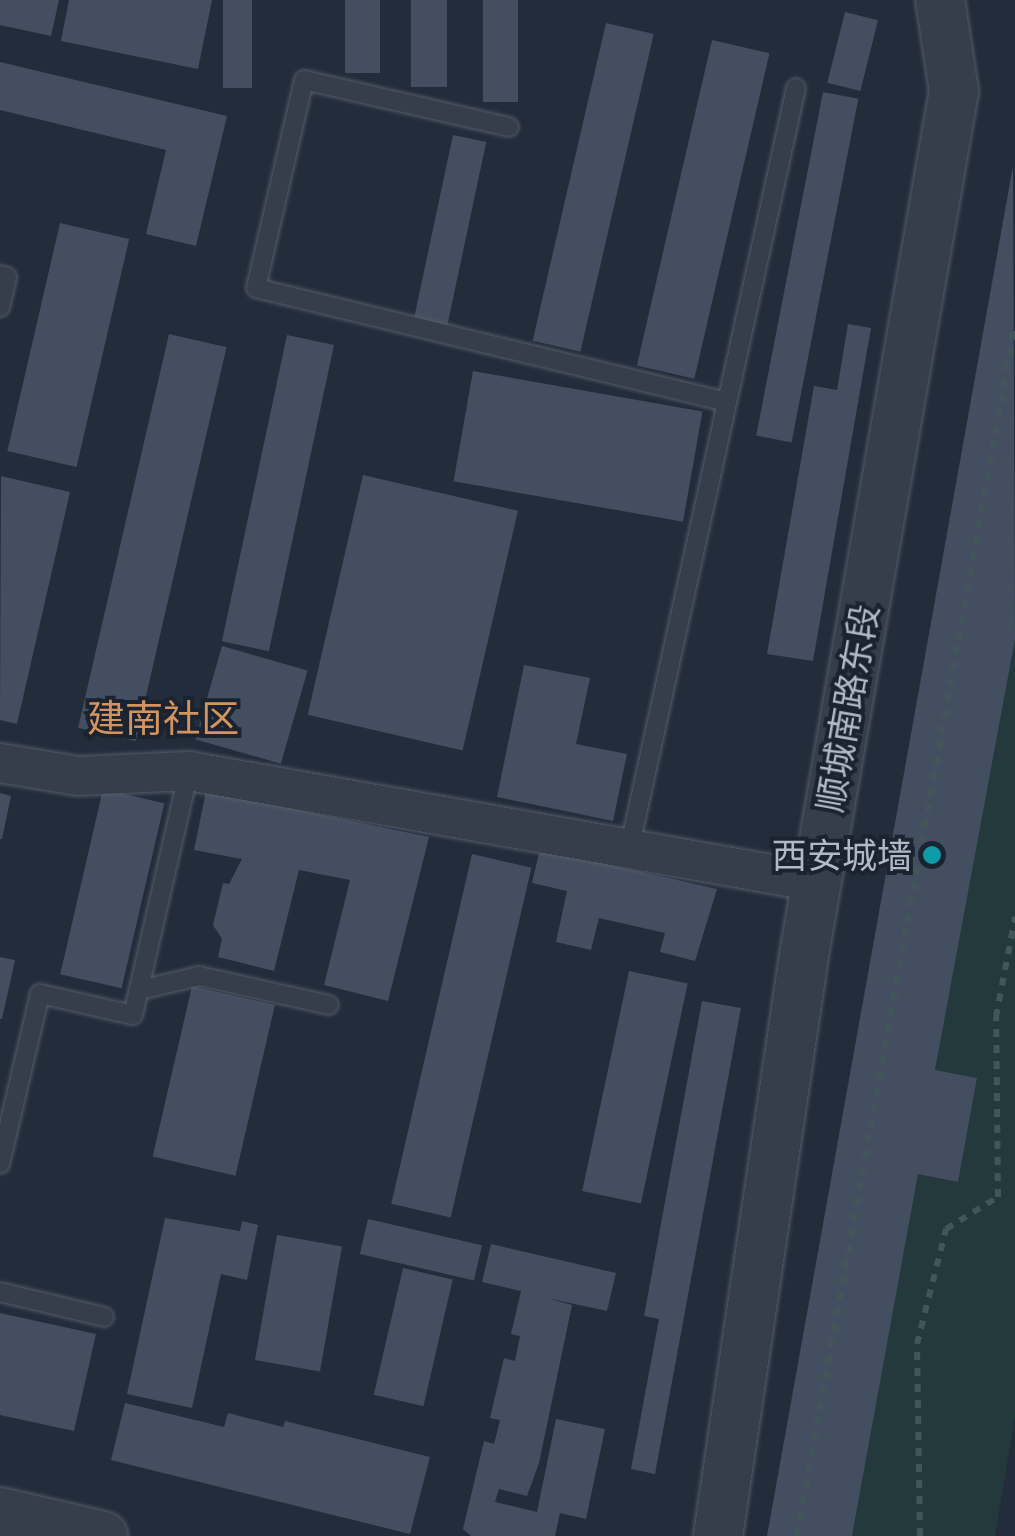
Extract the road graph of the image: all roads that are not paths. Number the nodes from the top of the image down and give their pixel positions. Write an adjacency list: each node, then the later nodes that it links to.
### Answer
1 (940, 0): 10 (street, 顺城南路东段)
2 (796, 88): 6 (lane)
3 (509, 127): 6 (lane)
4 (0, 275): 5 (lane)
5 (0, 308)
6 (726, 402): 9 (lane)
7 (0, 762): 8 (street)
8 (190, 771): 9 (street); 11 (lane)
9 (629, 850): 10 (street)
10 (816, 882): 18 (street, 顺城南路东段)
11 (140, 990): 12 (lane); 13 (lane)
12 (330, 1004)
13 (0, 1164)
14 (0, 1292): 15 (lane)
15 (104, 1316)
16 (0, 1512): 17 (street)
17 (103, 1536)
18 (718, 1536)

